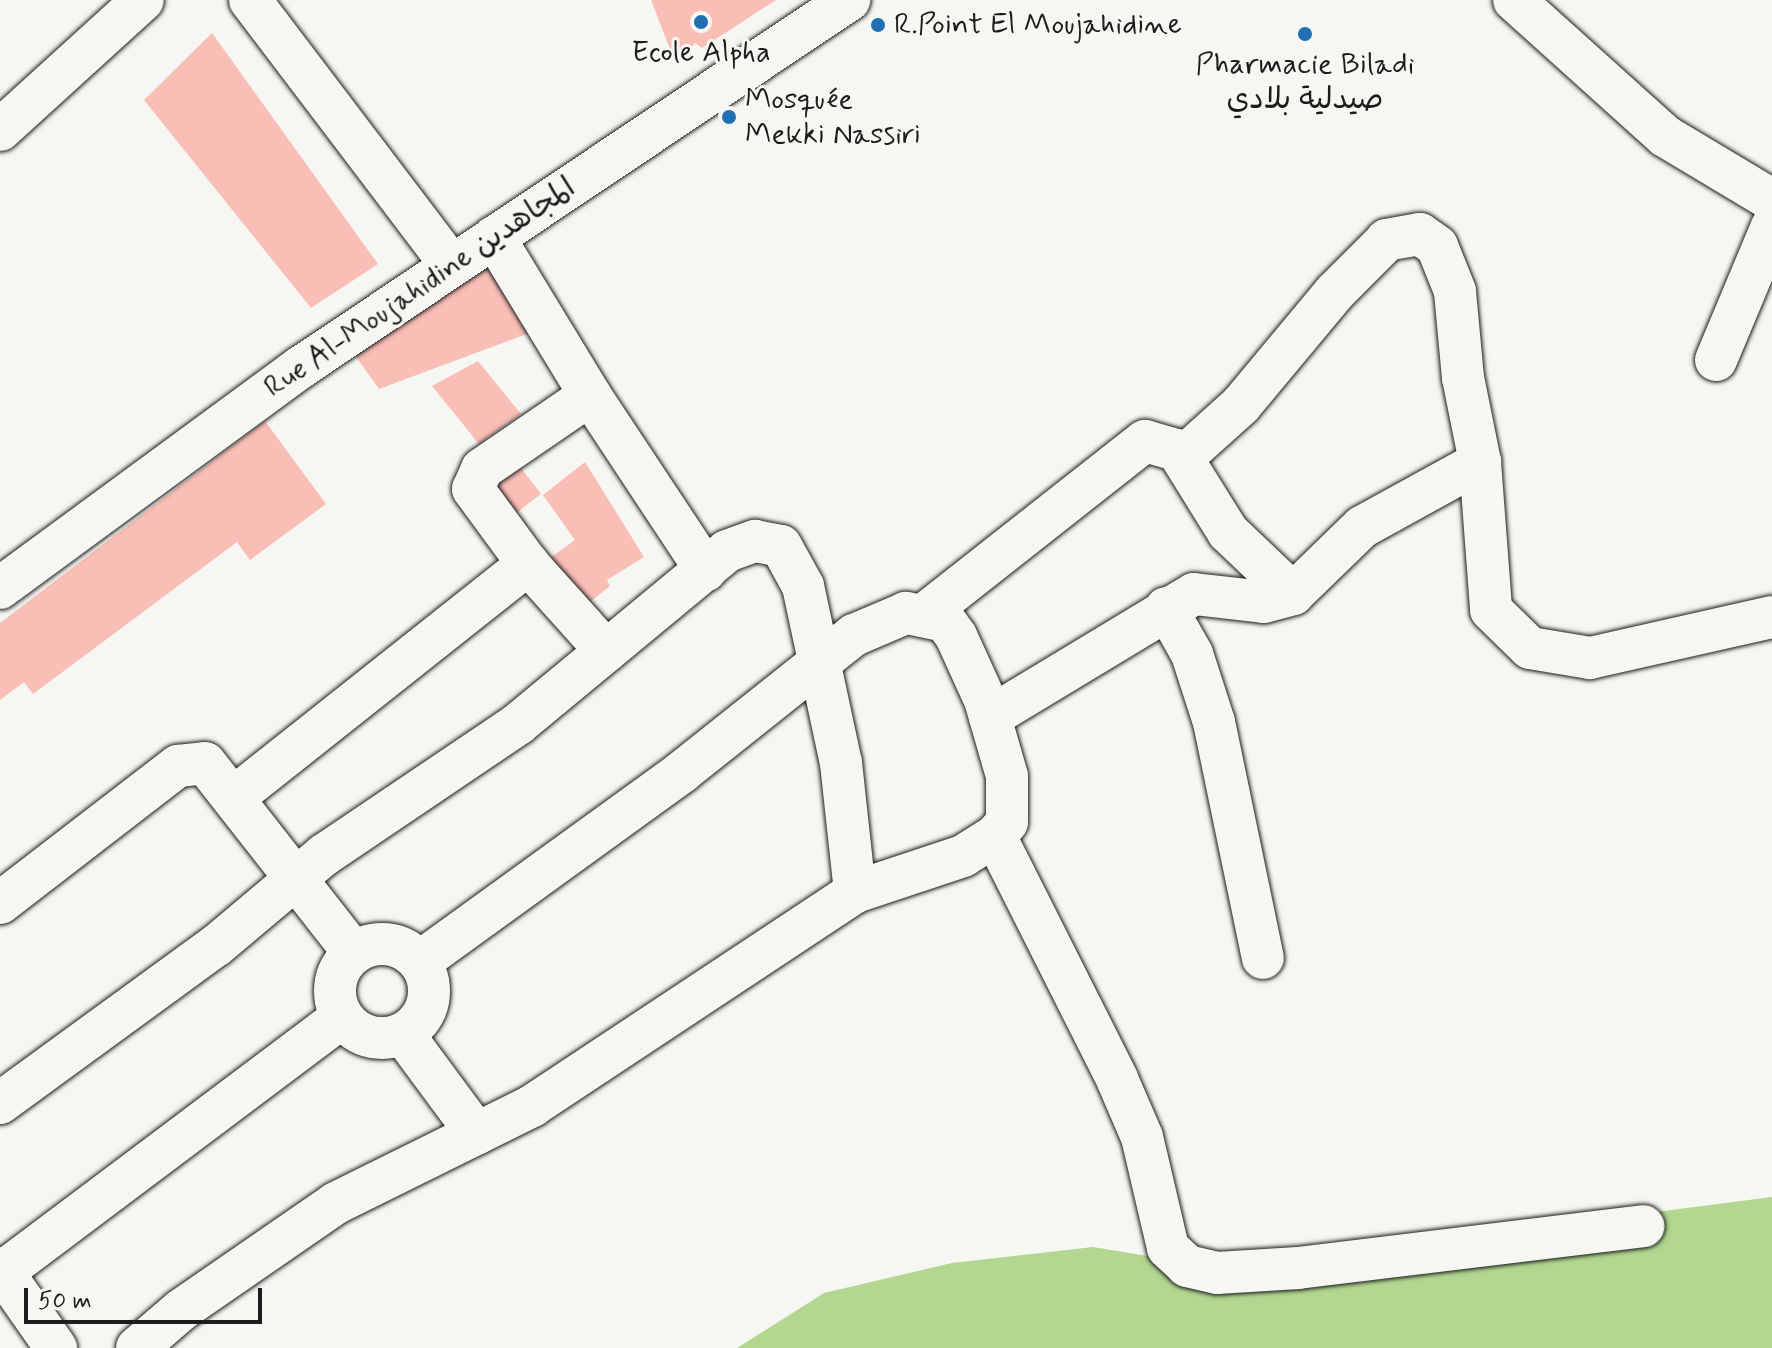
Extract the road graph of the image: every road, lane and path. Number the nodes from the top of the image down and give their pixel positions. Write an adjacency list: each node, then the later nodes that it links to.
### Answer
1 (143, 0): 5 (street)
2 (250, 0): 9 (street)
3 (849, 0): 8 (street, Rue Al-Moujahidine المجاهدين)
4 (1514, 0): 6 (street)
5 (0, 130)
6 (1772, 200)
7 (1772, 226): 10 (street)
8 (494, 237): 9 (street, Rue Al-Moujahidine المجاهدين); 11 (street)
9 (451, 265): 16 (street, Rue Al-Moujahidine المجاهدين)
10 (1716, 360)
11 (590, 395): 14 (street); 15 (street)
12 (1182, 458): 13 (street); 17 (street); 19 (street)
13 (1480, 462): 17 (street); 20 (street)
14 (528, 564): 21 (street); 24 (street)
15 (706, 570): 21 (street); 22 (street)
16 (0, 588)
17 (1293, 594): 18 (street)
18 (1166, 608): 23 (street); 30 (street)
19 (925, 614): 22 (street); 23 (street)
20 (1772, 617)
21 (606, 651): 26 (street)
22 (822, 660): 27 (street); 31 (street)
23 (990, 717): 25 (street)
24 (233, 798): 26 (street); 28 (street)
25 (995, 836): 27 (street); 36 (street)
26 (295, 878): 29 (street); 34 (street)
27 (855, 892): 35 (street)
28 (0, 903)
29 (354, 953): 31 (street); 32 (street)
30 (1263, 958)
31 (420, 962): 33 (street)
32 (342, 1017): 33 (street); 37 (street)
33 (403, 1034): 35 (street)
34 (0, 1103)
35 (477, 1134): 39 (street)
36 (1643, 1226)
37 (1, 1271): 38 (street)
38 (56, 1348)
39 (137, 1348)

